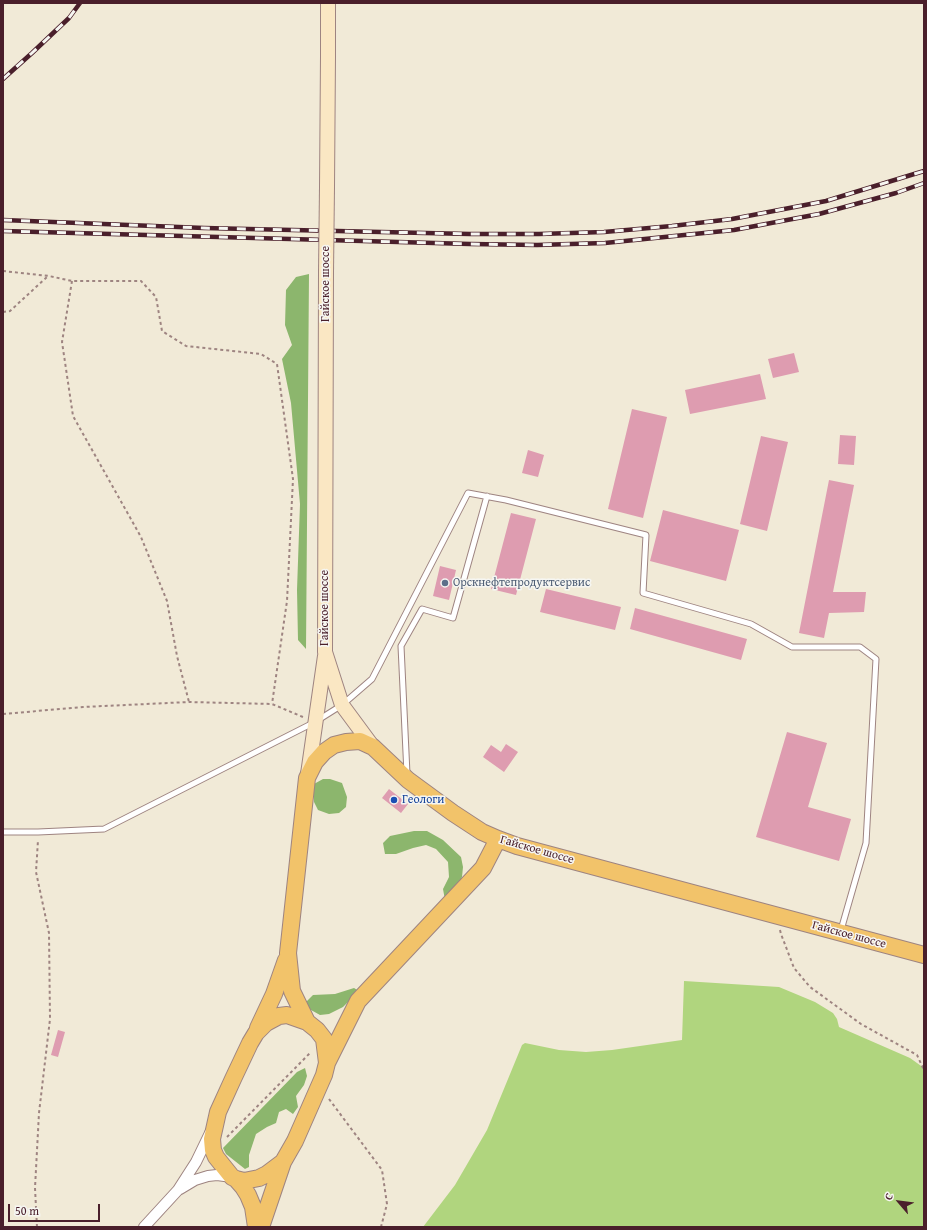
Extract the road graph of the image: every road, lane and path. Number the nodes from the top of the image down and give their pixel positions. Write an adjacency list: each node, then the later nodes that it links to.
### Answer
1 (328, 3): 9 (main road, Гайское шоссе, bridge)
2 (3, 271): 3 (path)
3 (48, 276): 4 (path); 5 (path)
4 (72, 281): 10 (path); 11 (path)
5 (3, 312)
6 (487, 496): 7 (lane); 8 (lane); 22 (lane)
7 (391, 641): 8 (lane); 12 (lane)
8 (402, 646): 17 (lane)
9 (325, 652): 12 (main road, Гайское шоссе); 14 (main road)
10 (188, 702): 11 (path); 13 (path)
11 (272, 704): 14 (path)
12 (342, 705): 14 (lane); 15 (main road, Гайское шоссе)
13 (3, 714)
14 (315, 722): 16 (main road); 19 (lane)
15 (374, 747): 16 (main road); 17 (main road, Гайское шоссе)
16 (307, 778): 23 (main road)
17 (408, 780): 20 (main road, Гайское шоссе)
18 (3, 832): 19 (lane)
19 (38, 832): 36 (path)
20 (498, 839): 21 (main road, Гайское шоссе); 28 (main road)
21 (779, 916): 22 (main road, Гайское шоссе); 29 (path)
22 (840, 933): 24 (main road, Гайское шоссе)
23 (288, 953): 25 (main road); 26 (main road)
24 (924, 955)
25 (308, 1022): 26 (main road); 27 (main road)
26 (256, 1033): 31 (main road)
27 (324, 1039): 28 (main road); 32 (path)
28 (327, 1063): 30 (main road)
29 (924, 1070)
30 (319, 1085): 33 (main road); 40 (path)
31 (215, 1124): 32 (main road); 35 (street)
32 (213, 1150): 34 (main road)
33 (283, 1162): 34 (main road); 39 (main road)
34 (234, 1178): 35 (street); 38 (main road)
35 (178, 1190): 37 (street)
36 (37, 1227)
37 (144, 1227)
38 (256, 1227)
39 (261, 1227)
40 (381, 1227)

